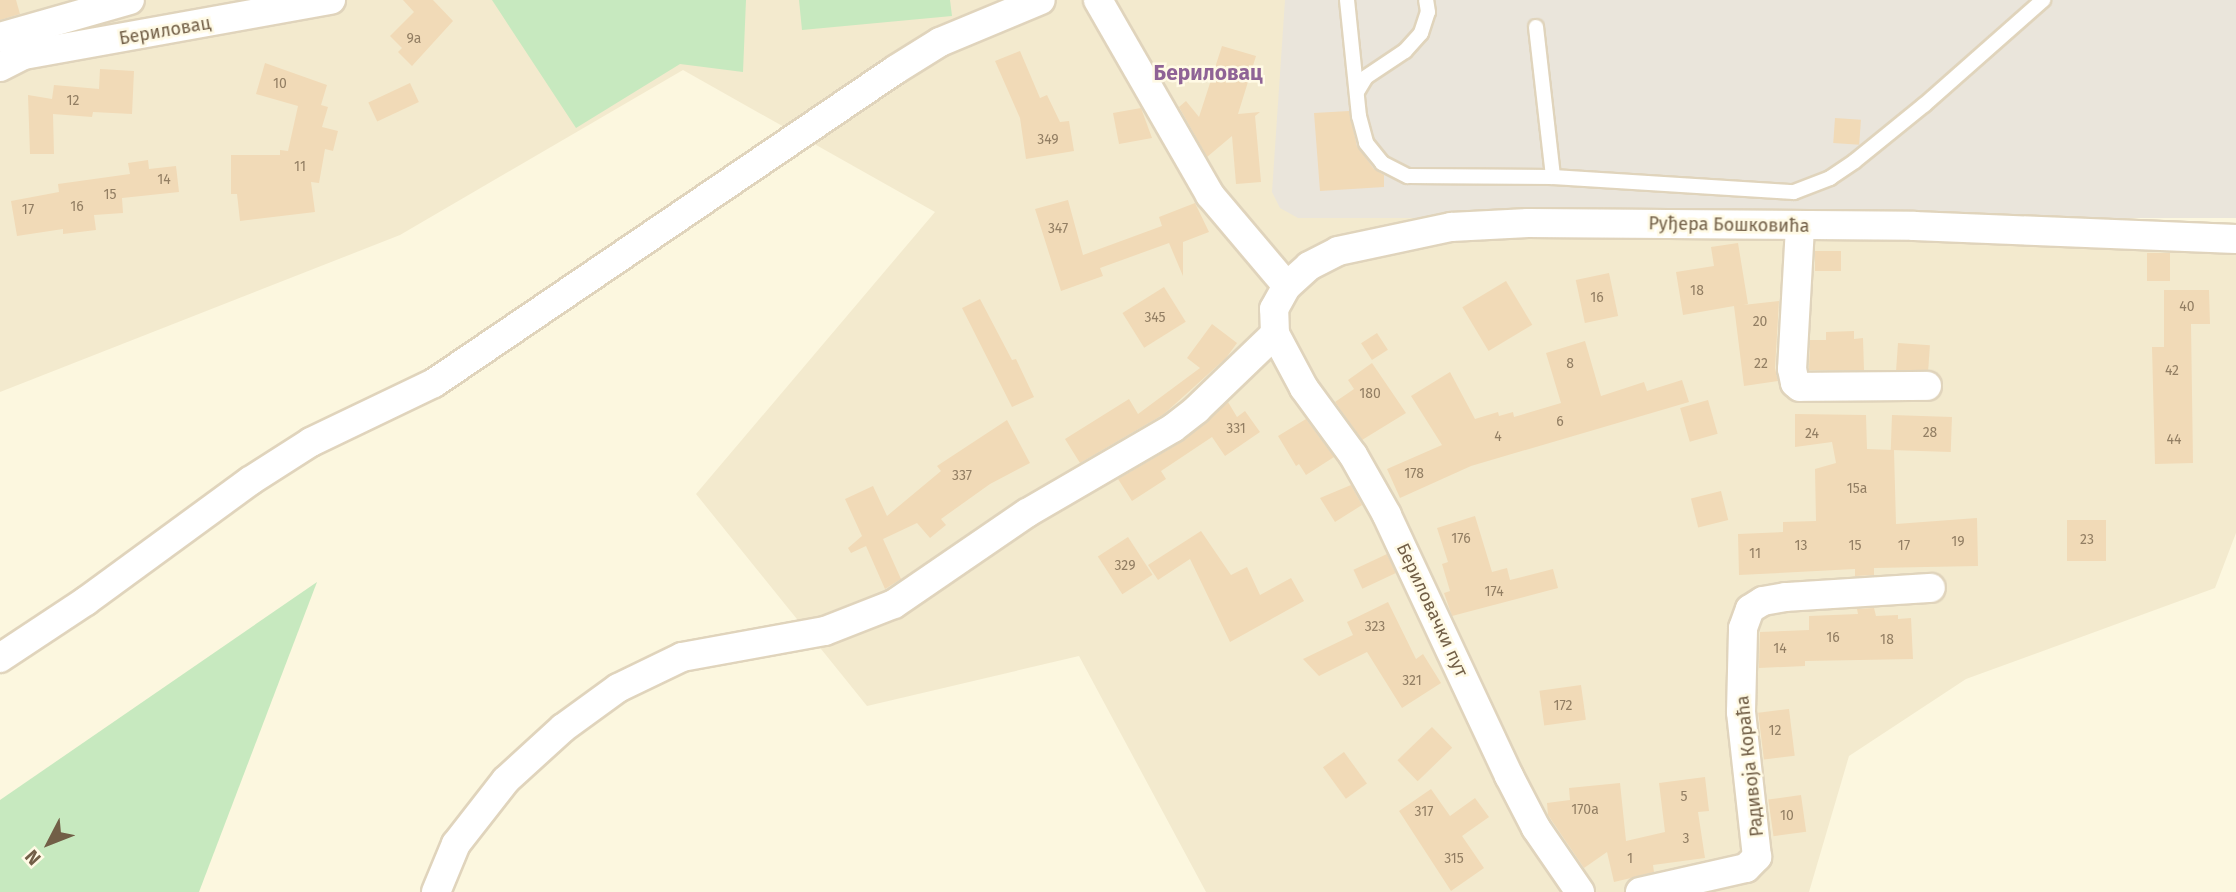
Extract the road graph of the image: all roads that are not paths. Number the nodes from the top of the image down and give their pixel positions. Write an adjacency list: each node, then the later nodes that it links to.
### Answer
1 (130, 0): 9 (street)
2 (331, 0): 10 (street, Бериловац)
3 (1041, 0): 19 (street)
4 (1098, 0): 15 (street)
5 (1347, 0): 11 (lane)
6 (1426, 0): 11 (lane)
7 (2043, 0): 12 (lane)
8 (1536, 27): 12 (lane)
9 (0, 37)
10 (0, 67)
11 (1357, 92): 12 (lane)
12 (1553, 177)
13 (1800, 226): 14 (street, Руђера Бошковића); 15 (street, Руђера Бошковића); 17 (street)
14 (2236, 239)
15 (1287, 286): 16 (street, Руђера Бошковића)
16 (1275, 334): 20 (street); 21 (street, Бериловачки пут)
17 (1927, 386)
18 (1930, 588): 22 (street, Радивоја Кораћа)
19 (0, 658)
20 (436, 892)
21 (1580, 892)
22 (1640, 892)

